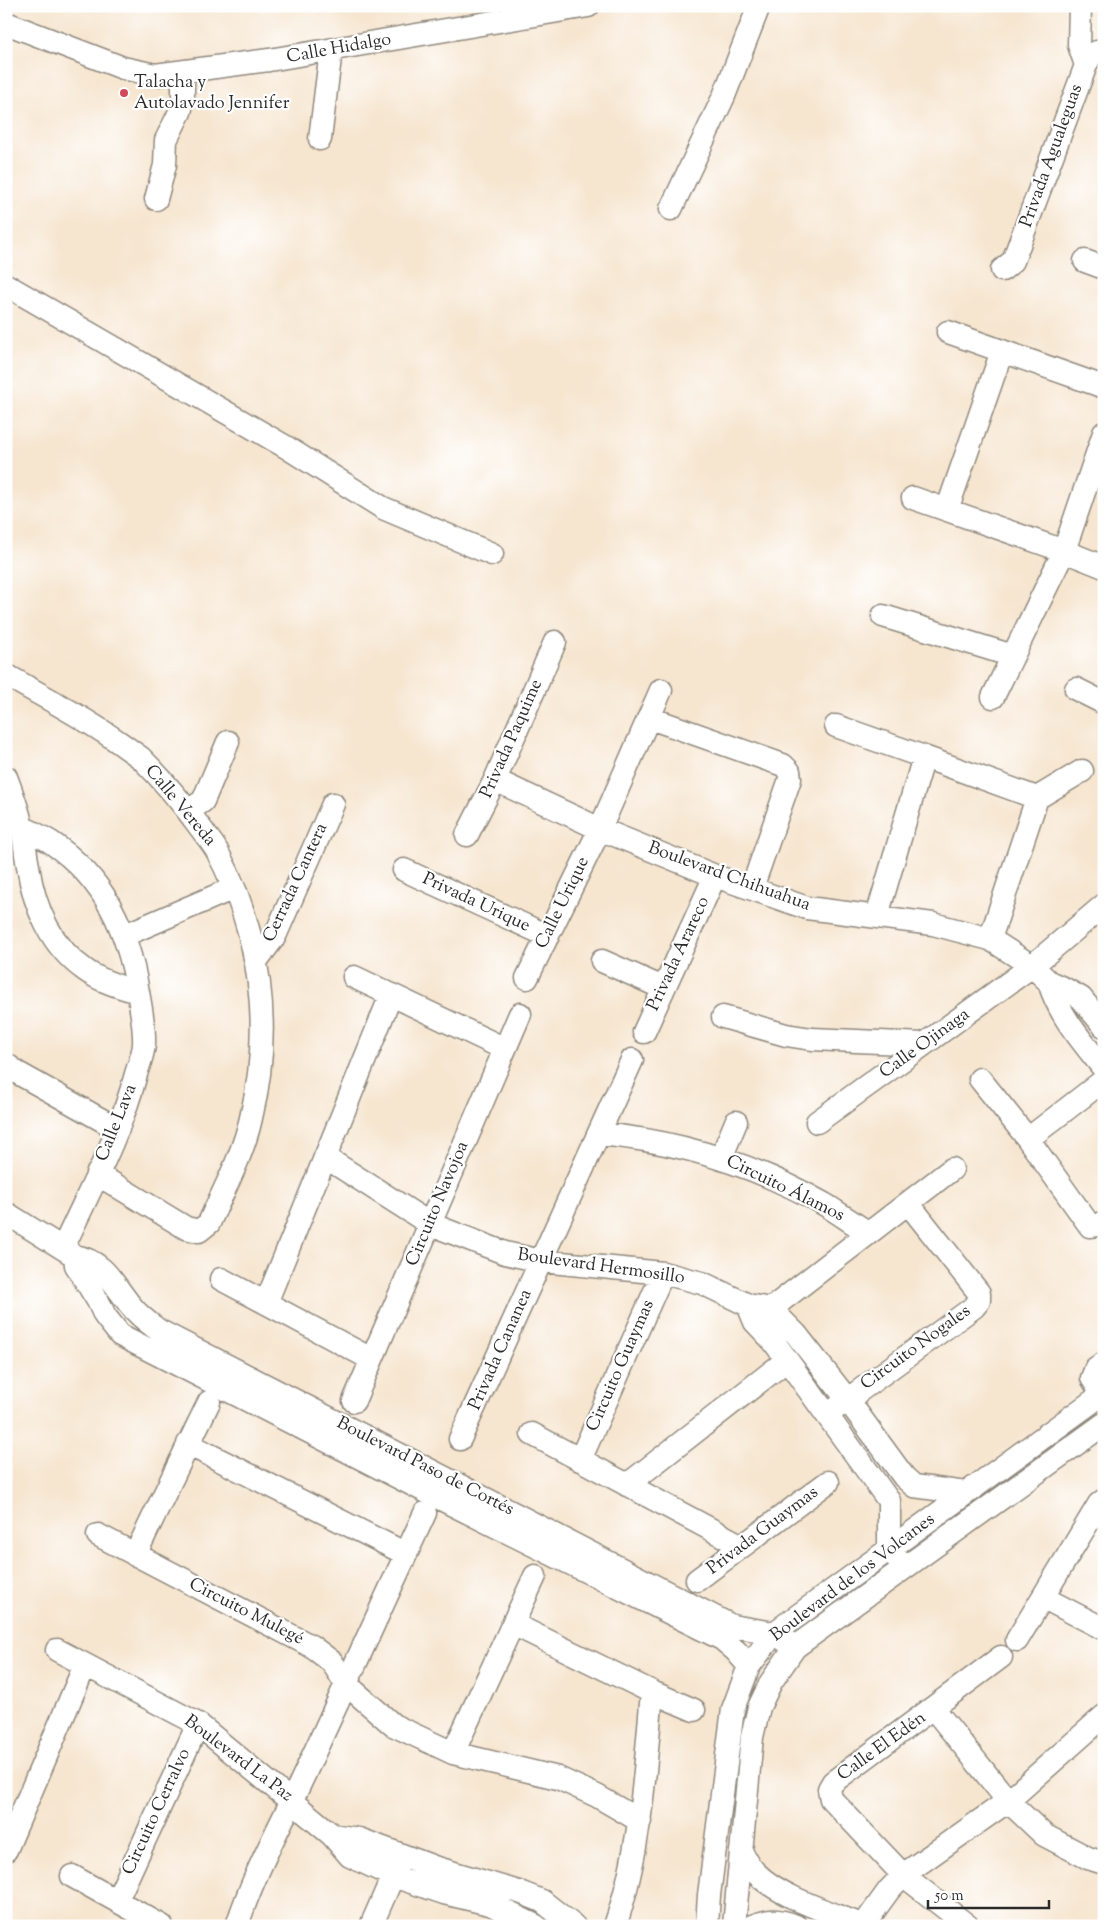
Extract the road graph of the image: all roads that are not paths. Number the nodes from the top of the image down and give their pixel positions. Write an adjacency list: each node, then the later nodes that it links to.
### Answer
1 (588, 6): 5 (street, Calle Hidalgo)
2 (759, 6): 11 (street)
3 (1080, 7): 7 (street, Privada Agualeguas)
4 (6, 23): 8 (street, Calle Hidalgo)
5 (332, 50): 8 (street, Calle Hidalgo); 9 (street)
6 (1104, 51): 7 (street)
7 (1086, 65): 12 (street, Privada Agualeguas)
8 (183, 73): 10 (street)
9 (320, 139)
10 (156, 199)
11 (671, 209)
12 (1002, 270)
13 (6, 285): 21 (street)
14 (948, 332): 15 (street)
15 (1002, 351): 16 (street); 19 (street)
16 (1104, 387)
17 (1104, 434): 20 (street)
18 (913, 498): 19 (street)
19 (947, 510): 20 (street)
20 (1064, 551): 22 (street); 25 (street)
21 (492, 554)
22 (1104, 567)
23 (883, 616): 25 (street)
24 (555, 642): 37 (street, Privada Paquime)
25 (1013, 656): 29 (street)
26 (6, 675): 40 (street, Calle Vereda)
27 (661, 690): 31 (street, Calle Urique)
28 (1076, 690): 30 (street)
29 (993, 697)
30 (1104, 702)
31 (650, 718): 42 (street, Calle Urique); 47 (street)
32 (836, 726): 34 (street)
33 (228, 742): 40 (street)
34 (924, 757): 38 (street); 49 (street)
35 (1082, 771): 38 (street)
36 (6, 777): 41 (street)
37 (495, 780): 42 (street, Boulevard Chihuahua); 43 (street, Privada Paquime)
38 (1037, 798): 52 (street)
39 (333, 804): 53 (street, Cerrada Cantera)
40 (188, 811): 46 (street, Calle Vereda)
41 (22, 827): 50 (street, Calle Lava); 60 (street)
42 (600, 829): 45 (street, Boulevard Chihuahua); 51 (street, Calle Urique)
43 (467, 835)
44 (404, 870): 51 (street, Privada Urique)
45 (715, 876): 47 (street, Boulevard Chihuahua); 59 (street, Privada Arareco)
46 (234, 888): 50 (street); 53 (street, Calle Vereda)
47 (752, 888): 49 (street, Boulevard Chihuahua)
48 (1104, 905): 55 (street, Calle Ojinaga)
49 (877, 916): 52 (street, Boulevard Chihuahua)
50 (125, 935): 60 (street, Calle Lava)
51 (548, 936): 57 (street, Calle Urique)
52 (990, 939): 55 (street, Boulevard Chihuahua)
53 (257, 960): 81 (street, Calle Vereda)
54 (602, 961): 59 (street)
55 (1032, 966): 58 (street, Boulevard Chihuahua); 66 (street, Calle Ojinaga)
56 (354, 977): 61 (street)
57 (527, 978)
58 (1049, 982): 64 (street, Boulevard Chihuahua); 70 (street, Boulevard Chihuahua)
59 (663, 988): 65 (street, Privada Arareco)
60 (138, 992): 75 (street, Calle Lava)
61 (391, 994): 67 (street); 78 (street)
62 (520, 1014): 67 (street, Circuito Navojoa)
63 (723, 1017): 66 (street)
64 (1104, 1026)
65 (644, 1032)
66 (924, 1044): 74 (street, Calle Ojinaga)
67 (505, 1049): 85 (street, Circuito Navojoa)
68 (632, 1060): 76 (street)
69 (6, 1064): 75 (street)
70 (1104, 1069)
71 (980, 1079): 77 (street)
72 (1104, 1080): 77 (street)
73 (736, 1122): 79 (street)
74 (817, 1122)
75 (118, 1129): 81 (street, Calle Lava)
76 (599, 1134): 79 (street, Circuito Álamos); 88 (street)
77 (1028, 1139): 84 (street)
78 (325, 1157): 85 (street, Boulevard Hermosillo); 91 (street)
79 (721, 1158): 86 (street, Circuito Álamos)
80 (952, 1169): 82 (street, Circuito Álamos)
81 (97, 1174): 87 (street, Calle Lava)
82 (908, 1203): 86 (street, Circuito Álamos); 99 (street, Circuito Nogales)
83 (6, 1214): 87 (street, Boulevard Paso de Cortés)
84 (1104, 1222)
85 (430, 1224): 88 (street, Boulevard Hermosillo); 95 (street, Circuito Navojoa)
86 (869, 1233): 92 (street, Circuito Álamos)
87 (69, 1252): 93 (street, Boulevard Paso de Cortés); 94 (street, Boulevard Paso de Cortés)
88 (541, 1261): 89 (street, Boulevard Hermosillo); 105 (street, Privada Cananea)
89 (663, 1273): 92 (street, Boulevard Hermosillo); 107 (street, Circuito Guaymas)
90 (221, 1279): 91 (street)
91 (266, 1303): 95 (street)
92 (758, 1312): 96 (street, Boulevard Hermosillo); 99 (street, Boulevard Hermosillo)
93 (158, 1330): 94 (street); 108 (street, Boulevard Paso de Cortés)
94 (148, 1351): 112 (street, Boulevard Paso de Cortés)
95 (372, 1359): 100 (street, Circuito Navojoa)
96 (787, 1360): 102 (street, Boulevard Hermosillo); 110 (street)
97 (1104, 1362): 98 (street)
98 (1103, 1395): 113 (street, Boulevard de los Volcanes)
99 (847, 1398): 102 (street, Circuito Nogales); 111 (street, Boulevard Hermosillo)
100 (354, 1401)
101 (209, 1402): 106 (street)
102 (827, 1415): 115 (street, Boulevard Hermosillo)
103 (1104, 1424): 122 (street, Boulevard de los Volcanes)
104 (532, 1434): 107 (street)
105 (460, 1440)
106 (188, 1444): 120 (street); 121 (street)
107 (580, 1460): 110 (street)
108 (432, 1470): 112 (street); 128 (street, Boulevard Paso de Cortés)
109 (828, 1482): 118 (street, Privada Guaymas)
110 (627, 1485): 118 (street)
111 (914, 1486): 113 (street); 115 (street)
112 (422, 1490): 134 (street, Boulevard Paso de Cortés)
113 (966, 1493): 119 (street, Boulevard de los Volcanes)
114 (1104, 1500): 125 (street)
115 (889, 1502): 119 (street)
116 (425, 1513): 120 (street)
117 (98, 1535): 121 (street, Circuito Mulegé)
118 (742, 1546): 124 (street, Privada Guaymas)
119 (889, 1549): 122 (street); 128 (street, Boulevard de los Volcanes)
120 (406, 1554): 135 (street)
121 (135, 1555): 135 (street, Circuito Mulegé)
122 (905, 1568): 130 (street, Boulevard de los Volcanes)
123 (535, 1576): 126 (street)
124 (697, 1580)
125 (1044, 1598): 127 (street); 129 (street)
126 (513, 1624): 136 (street); 141 (street)
127 (1104, 1629)
128 (774, 1633): 130 (street, Boulevard Paso de Cortés); 134 (street, Boulevard de los Volcanes)
129 (1017, 1640)
130 (795, 1647): 146 (street, Boulevard de los Volcanes)
131 (57, 1650): 133 (street, Boulevard La Paz)
132 (1001, 1657): 137 (street)
133 (85, 1665): 140 (street, Boulevard La Paz); 145 (street)
134 (749, 1666): 162 (street, Boulevard de los Volcanes)
135 (346, 1684): 141 (street, Circuito Mulegé); 142 (street)
136 (652, 1692): 138 (street); 144 (street)
137 (934, 1709): 143 (street, Calle El Edén); 149 (street, Calle El Edén)
138 (694, 1710)
139 (1104, 1716): 143 (street)
140 (198, 1724): 142 (street, Boulevard La Paz); 153 (street, Circuito Cerralvo)
141 (453, 1753): 144 (street, Circuito Mulegé)
142 (292, 1800): 148 (street, Boulevard La Paz); 157 (street)
143 (1008, 1801): 147 (street, Calle El Edén); 149 (street)
144 (640, 1821): 161 (street)
145 (6, 1850)
146 (741, 1851): 151 (street); 163 (street, Boulevard de los Volcanes)
147 (1104, 1863)
148 (398, 1866): 152 (street, Boulevard La Paz); 154 (street, Boulevard La Paz); 158 (street)
149 (903, 1875): 165 (street); 166 (street)
150 (72, 1876): 153 (street)
151 (767, 1883): 155 (street); 165 (street)
152 (522, 1893): 154 (street); 160 (street, Boulevard La Paz)
153 (117, 1900): 156 (street)
154 (509, 1919): 159 (street, Boulevard La Paz)
155 (758, 1924): 164 (street)
156 (162, 1926)
157 (237, 1926)
158 (371, 1926)
159 (536, 1926)
160 (574, 1926)
161 (615, 1926)
162 (707, 1926)
163 (734, 1926)
164 (796, 1926)
165 (863, 1926)
166 (968, 1926)

